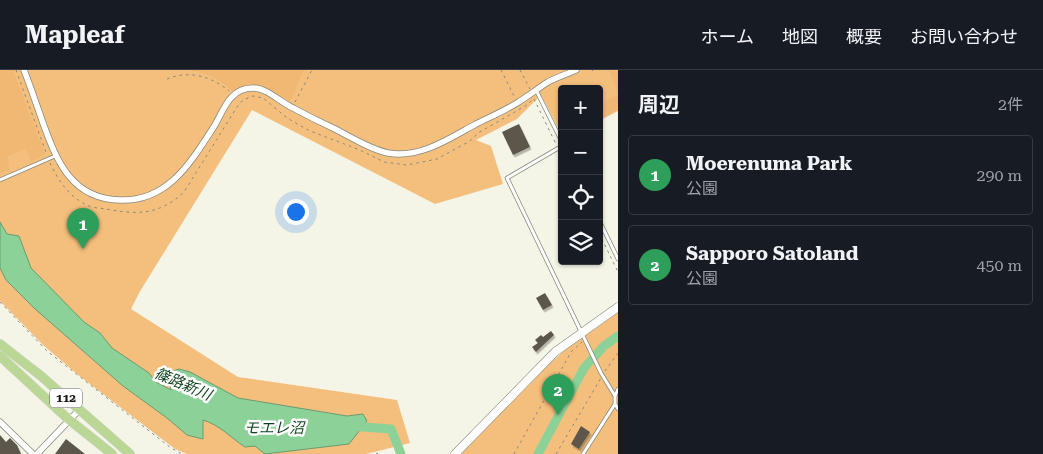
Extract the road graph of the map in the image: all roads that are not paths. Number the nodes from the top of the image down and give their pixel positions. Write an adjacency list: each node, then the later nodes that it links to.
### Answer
1 (24, 70): 6 (street)
2 (576, 70): 3 (street)
3 (533, 90): 4 (lane); 6 (street)
4 (558, 135)
5 (558, 149): 11 (lane)
6 (56, 156): 7 (lane)
7 (0, 180)
8 (603, 228): 9 (lane)
9 (618, 260)
10 (618, 307): 11 (street)
11 (582, 332): 15 (lane); 24 (street)
12 (0, 344): 18 (main road, 112)
13 (0, 356): 19 (main road, 112)
14 (618, 389): 15 (lane)
15 (615, 396): 16 (lane)
16 (615, 404): 17 (lane); 25 (lane)
17 (618, 409)
18 (79, 410): 19 (street); 23 (main road, 112)
19 (69, 420): 21 (street); 22 (main road, 112)
20 (0, 422): 21 (street)
21 (35, 454)
22 (112, 454)
23 (130, 454)
24 (455, 454)
25 (583, 454)

